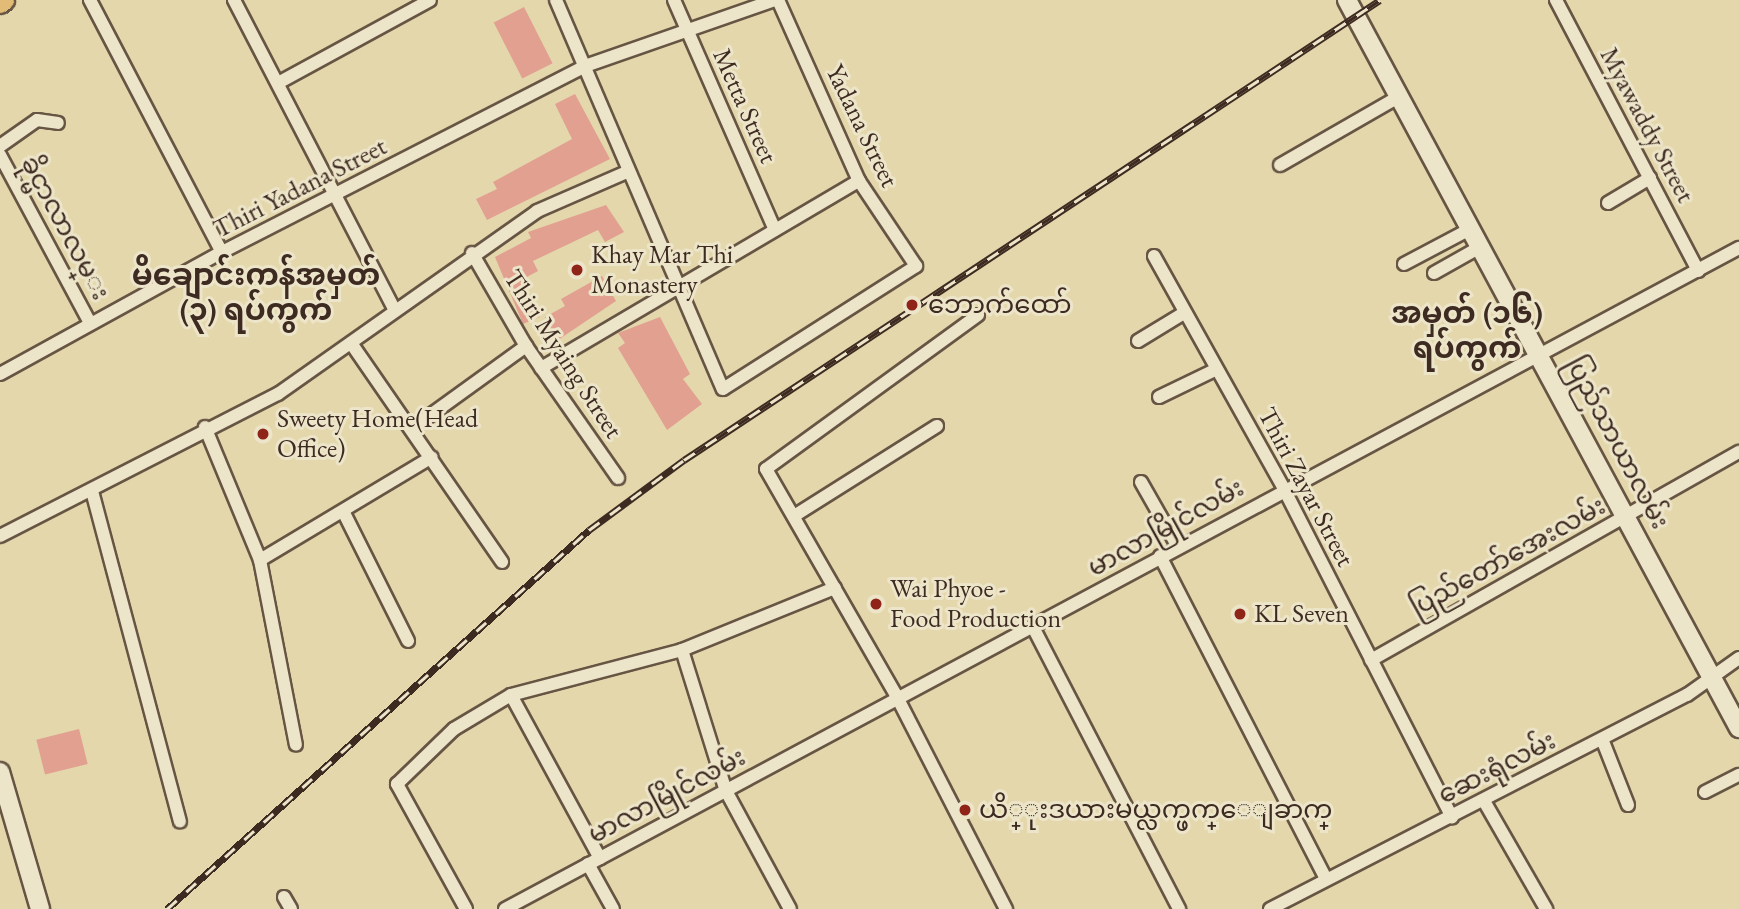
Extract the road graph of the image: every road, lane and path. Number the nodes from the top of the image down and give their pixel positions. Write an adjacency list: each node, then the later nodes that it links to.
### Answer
1 (90, 0): 26 (street)
2 (234, 0): 11 (street)
3 (430, 0): 11 (street)
4 (556, 0): 10 (street)
5 (674, 0): 9 (street, Metta Street)
6 (776, 0): 9 (street, Thiri Yadana Street); 19 (street, Yadana Street)
7 (1347, 0): 12 (street, ပြည်သာယာလမ်း)
8 (1556, 0): 18 (street, Myawaddy Street)
9 (685, 28): 10 (street, Thiri Yadana Street); 23 (street, Metta Street)
10 (585, 66): 17 (street); 20 (street, Thiri Yadana Street)
11 (278, 83): 20 (street)
12 (1400, 96): 16 (street); 22 (street, ပြည်သာယာလမ်း)
13 (58, 123): 14 (street)
14 (0, 146)
15 (0, 155): 36 (street, ခိုင္မာလာလမ္း)
16 (1280, 165)
17 (629, 171): 27 (street); 32 (street)
18 (1650, 178): 21 (street); 30 (street, Myawaddy Street)
19 (859, 181): 23 (street); 32 (street, Yadana Street)
20 (337, 196): 26 (street, Thiri Yadana Street); 33 (street)
21 (1608, 203)
22 (1472, 228): 24 (street, ပြည်သာယာလမ်း); 29 (street)
23 (775, 230): 32 (street)
24 (1482, 247): 31 (street); 40 (street, ပြည်သာယာလမ်း)
25 (1739, 248): 30 (street, မာလာမြိုင်လမ်း)
26 (222, 252): 36 (street, Thiri Yadana Street)
27 (472, 253): 33 (street); 39 (street, Thiri Myaing Street)
28 (1154, 256): 34 (street, Thiri Zayar Street)
29 (1404, 264)
30 (1698, 271): 40 (street, မာလာမြိုင်လမ်း)
31 (1434, 273)
32 (675, 289): 41 (street)
33 (394, 311): 38 (street)
34 (1184, 313): 37 (street); 42 (street, Thiri Zayar Street)
35 (978, 315): 55 (street)
36 (90, 323): 43 (street, Thiri Yadana Street)
37 (1138, 341)
38 (351, 343): 46 (street); 47 (street)
39 (526, 345): 41 (street, Thiri Myaing Street); 47 (street)
40 (1543, 358): 52 (street, မာလာမြိုင်လမ်း); 56 (street, ပြည်သာယာလမ်း)
41 (541, 368): 50 (street, Thiri Myaing Street)
42 (1217, 369): 44 (street); 52 (street, Thiri Zayar Street)
43 (0, 374)
44 (1159, 397)
45 (937, 426): 55 (street)
46 (205, 427): 53 (street); 60 (street)
47 (411, 429): 49 (street)
48 (1739, 452): 56 (street, ပြည်တော်အေးလမ်း)
49 (432, 457): 54 (street); 61 (street)
50 (618, 478)
51 (1140, 482): 58 (street)
52 (1284, 489): 58 (street, မာလာမြိုင်လမ်း); 67 (street, Thiri Zayar Street)
53 (92, 491): 57 (street); 81 (street)
54 (344, 513): 60 (street); 64 (street)
55 (794, 516): 62 (street)
56 (1626, 517): 67 (street, ပြည်တော်အေးလမ်း); 68 (street, ပြည်သာယာလမ်း)
57 (0, 536)
58 (1177, 545): 59 (street, မာလာမြိုင်လမ်း)
59 (1160, 556): 63 (street, မာလာမြိုင်လမ်း); 84 (street)
60 (260, 560): 73 (street)
61 (502, 562)
62 (835, 588): 65 (street); 70 (street)
63 (1033, 627): 70 (street, မာလာမြိုင်လမ်း); 93 (street)
64 (408, 642)
65 (681, 650): 69 (street); 76 (street)
66 (1739, 657): 68 (street, ဆေးရုံလမ်း)
67 (1371, 660): 80 (street, Thiri Zayar Street)
68 (1710, 675): 71 (street, ပြည်သာယာလမ်း); 72 (street, ဆေးရုံလမ်း)
69 (511, 695): 82 (street); 88 (street)
70 (895, 695): 76 (street, မာလာမြိုင်လမ်း); 92 (street)
71 (1737, 721)
72 (1602, 739): 78 (street, ဆေးရုံလမ်း); 79 (street)
73 (296, 744)
74 (0, 772): 86 (street)
75 (1739, 775): 77 (street)
76 (726, 791): 82 (street, မာလာမြိုင်လမ်း); 91 (street)
77 (1705, 792)
78 (1484, 801): 80 (street, ဆေးရုံလမ်း); 95 (street)
79 (1628, 805)
80 (1452, 818): 84 (street, ဆေးရုံလမ်း)
81 (180, 821)
82 (600, 858): 83 (street, မာလာမြိုင်လမ်း)
83 (588, 864): 89 (street, မာလာမြိုင်လမ်း); 90 (street)
84 (1326, 879): 94 (street, ဆေးရုံလမ်း)
85 (284, 897): 87 (street)
86 (40, 909)
87 (291, 909)
88 (466, 909)
89 (505, 909)
90 (613, 909)
91 (790, 909)
92 (1006, 909)
93 (1179, 909)
94 (1270, 909)
95 (1546, 909)

